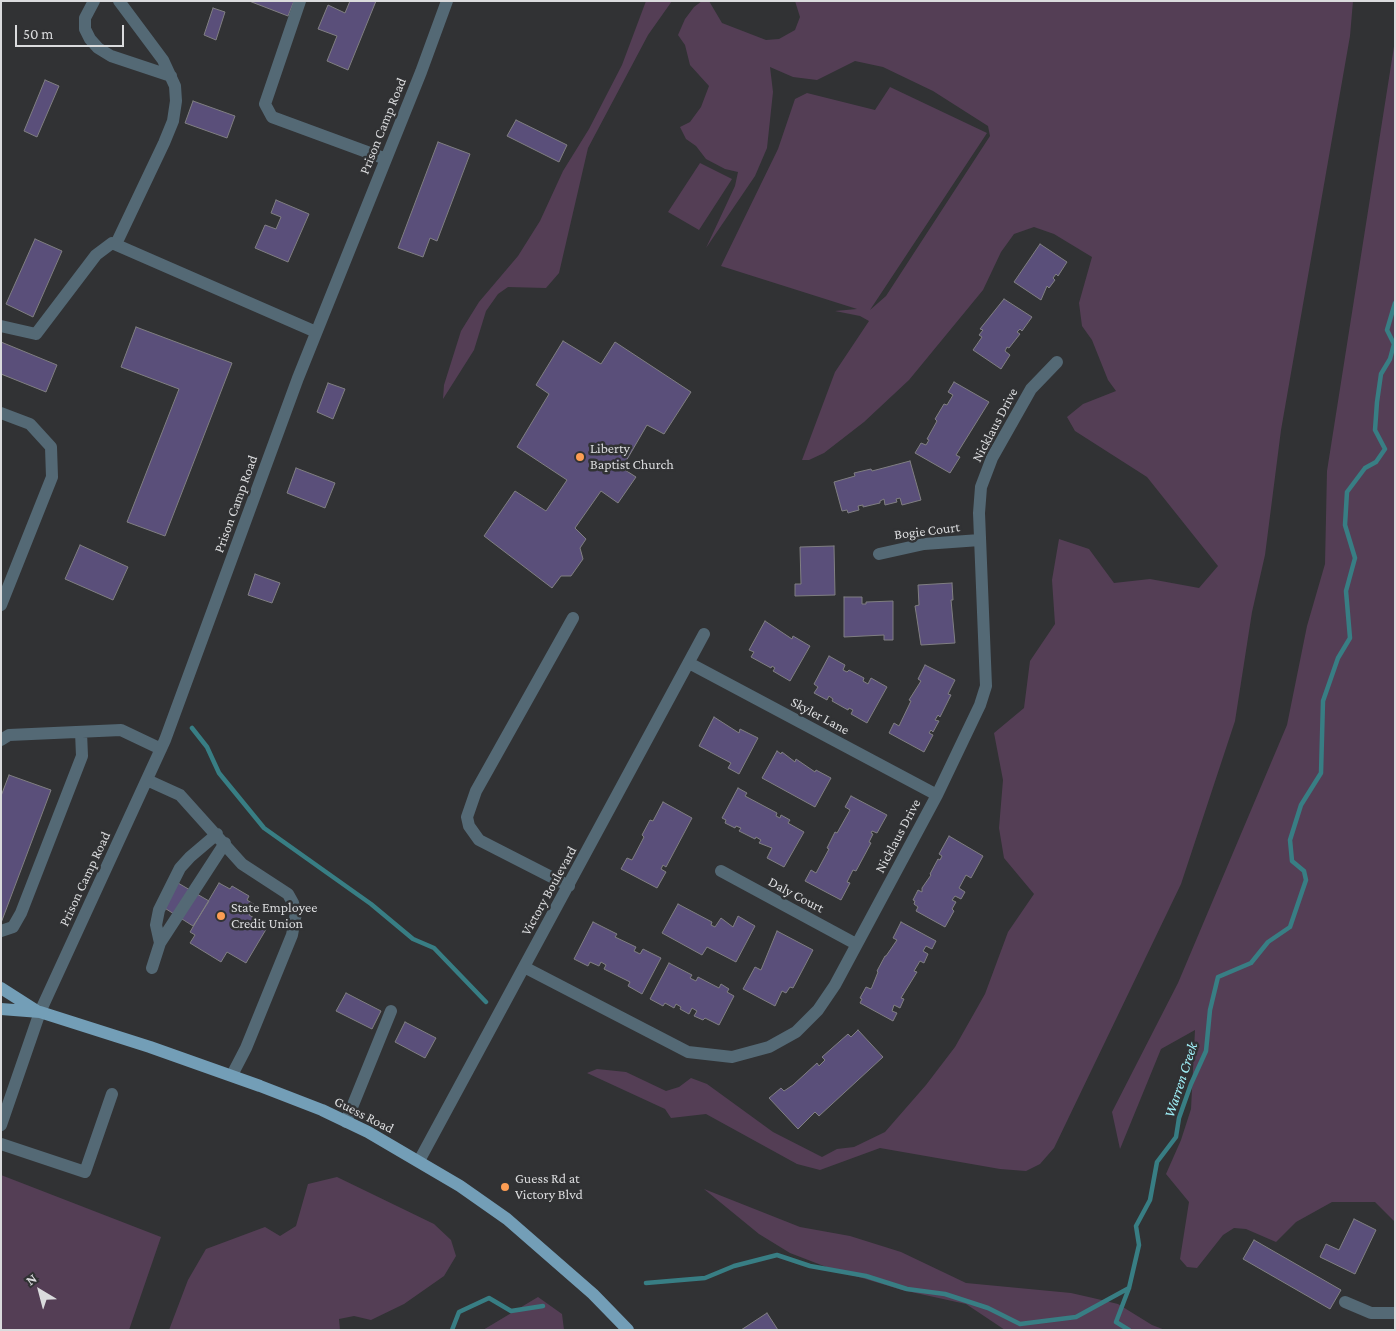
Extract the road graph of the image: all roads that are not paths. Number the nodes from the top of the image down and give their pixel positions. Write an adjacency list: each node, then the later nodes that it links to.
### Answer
1 (94, 1): 5 (street)
2 (119, 1): 5 (street)
3 (300, 1): 6 (street)
4 (447, 1): 6 (street, Prison Camp Road)
5 (171, 76): 7 (street)
6 (386, 159): 9 (street, Prison Camp Road)
7 (116, 244): 8 (street); 9 (street)
8 (1, 326)
9 (316, 332): 20 (street, Prison Camp Road)
10 (1057, 362): 12 (street, Nicklaus Drive)
11 (1, 413): 14 (street)
12 (980, 540): 13 (street, Bogie Court); 22 (street, Nicklaus Drive)
13 (879, 554)
14 (1, 605)
15 (573, 618): 25 (street)
16 (704, 634): 17 (street, Victory Boulevard)
17 (689, 663): 22 (street, Skyler Lane); 25 (street, Victory Boulevard)
18 (81, 732): 19 (street); 20 (street); 26 (street)
19 (4, 734)
20 (161, 749): 21 (street, Prison Camp Road)
21 (146, 780): 23 (street); 34 (street, Prison Camp Road)
22 (937, 795): 28 (street, Nicklaus Drive)
23 (221, 839): 27 (street); 27 (street); 35 (street)
24 (722, 871): 28 (street, Daly Court)
25 (569, 886): 29 (street, Victory Boulevard)
26 (1, 931)
27 (160, 943): 30 (street)
28 (856, 944): 29 (street, Nicklaus Drive)
29 (524, 966): 40 (street, Victory Boulevard)
30 (152, 968)
31 (1, 988): 34 (main road, Guess Road)
32 (1, 1009): 34 (main road, Guess Road)
33 (391, 1011): 37 (street)
34 (40, 1012): 35 (main road, Guess Road); 38 (street, Prison Camp Road)
35 (232, 1075): 37 (main road, Guess Road)
36 (112, 1094): 39 (street)
37 (346, 1122): 40 (main road, Guess Road)
38 (1, 1125)
39 (1, 1144)
40 (418, 1161): 43 (main road, Guess Road)
41 (1345, 1302): 42 (street)
42 (1395, 1313)
43 (628, 1330)

